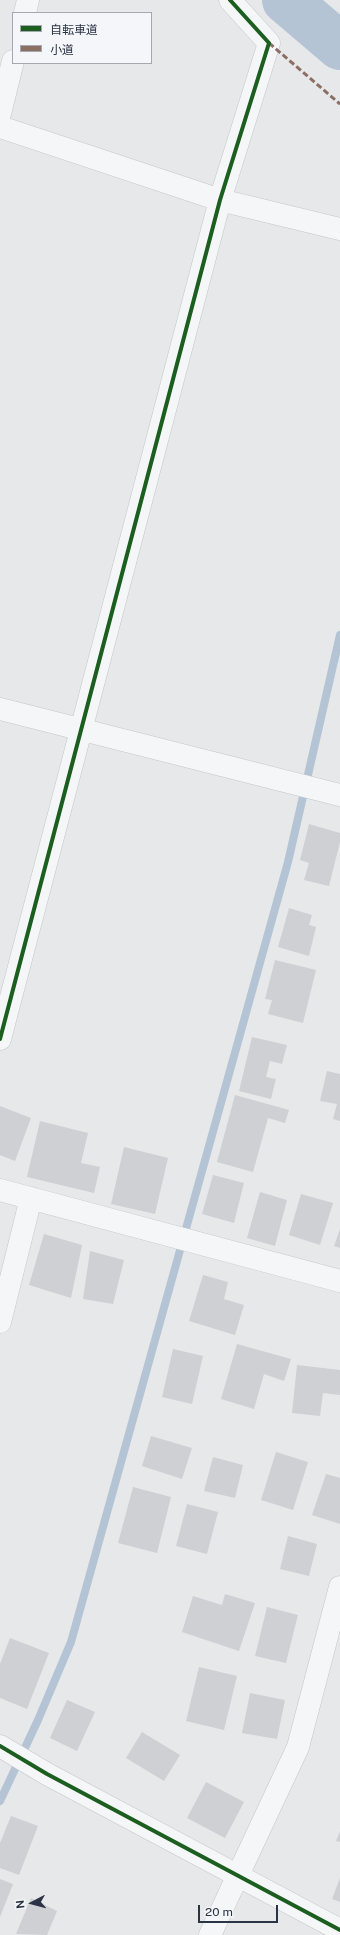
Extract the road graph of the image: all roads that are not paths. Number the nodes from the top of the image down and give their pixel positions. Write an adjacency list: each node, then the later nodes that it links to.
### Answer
1 (28, 0): 3 (street)
2 (230, 0): 7 (street)
3 (25, 12)
4 (12, 64): 5 (street)
5 (0, 114)
6 (0, 127): 7 (street)
7 (220, 200): 8 (street); 10 (street)
8 (340, 229)
9 (0, 709): 10 (street)
10 (81, 730): 11 (street); 12 (street)
11 (340, 795)
12 (0, 1038)
13 (0, 1190): 14 (street)
14 (31, 1198): 15 (street); 16 (street)
15 (340, 1281)
16 (0, 1322)
17 (340, 1587): 19 (street)
18 (3, 1748): 19 (street)
19 (237, 1876): 20 (street); 21 (street)
20 (340, 1930)
21 (210, 1935)

